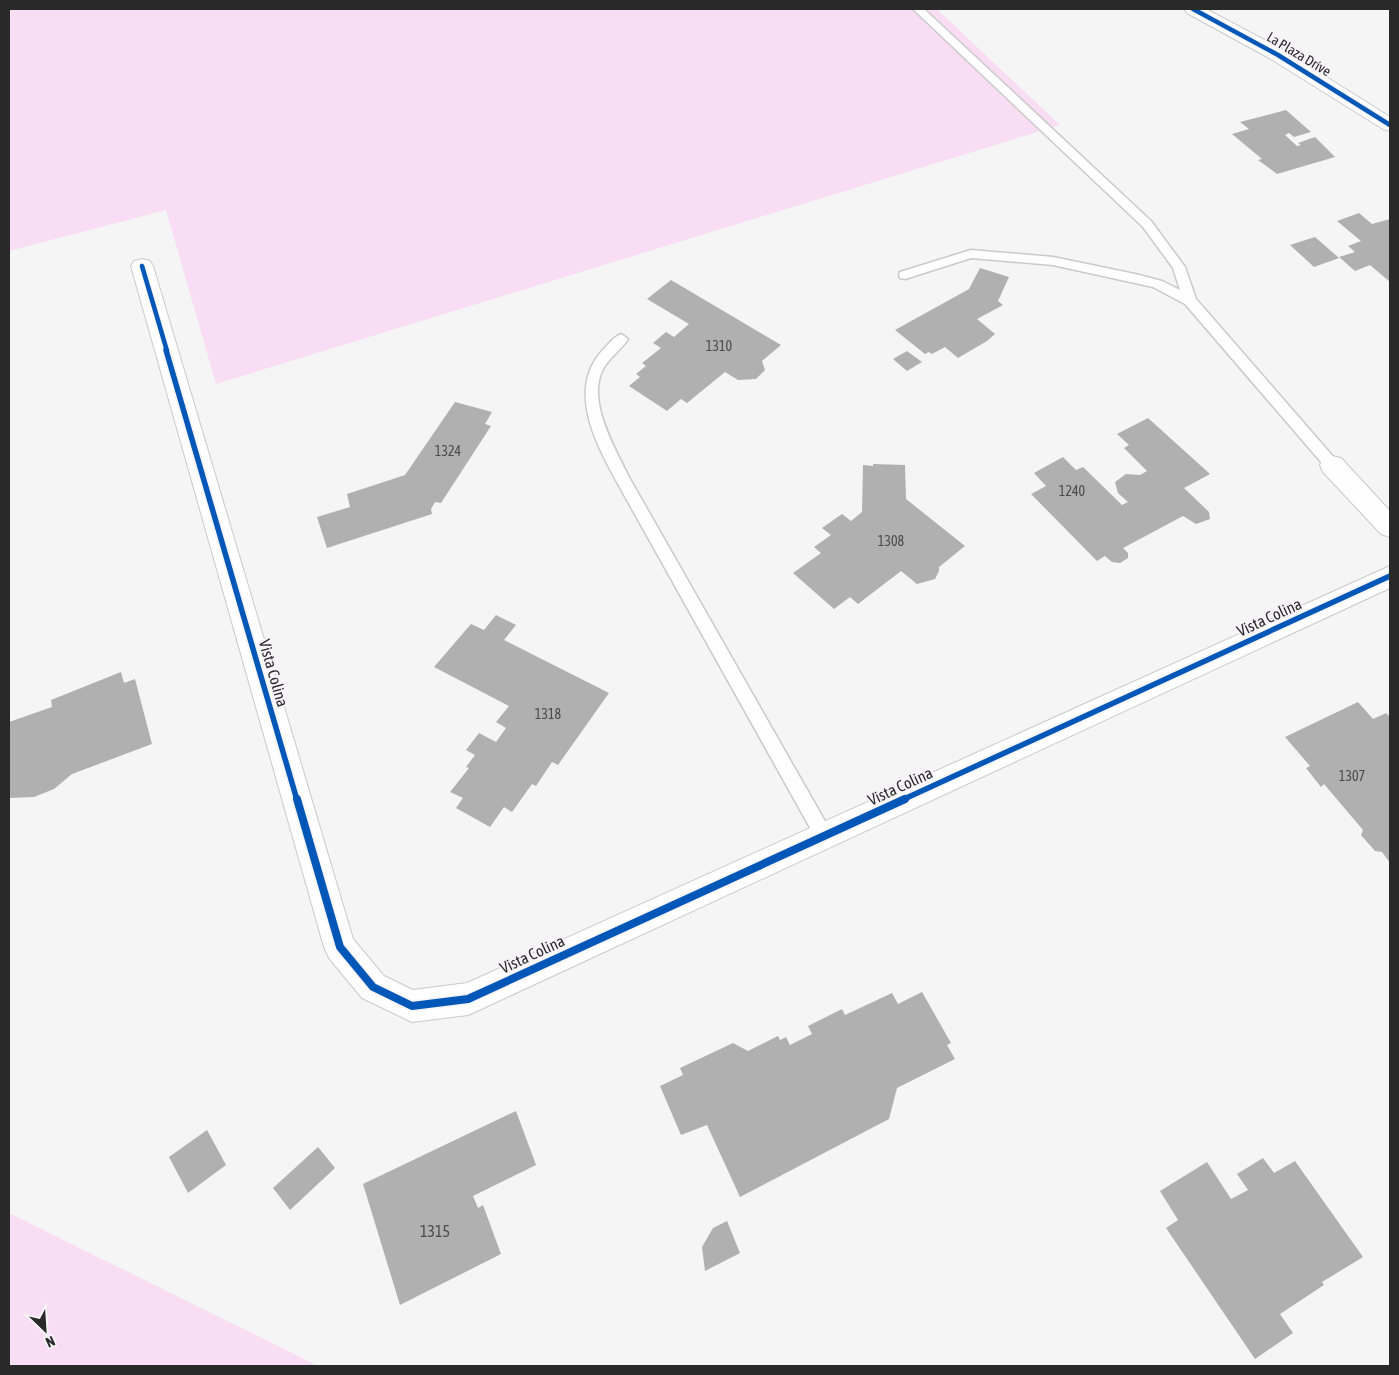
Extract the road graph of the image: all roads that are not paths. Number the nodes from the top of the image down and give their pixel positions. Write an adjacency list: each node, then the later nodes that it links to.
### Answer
1 (918, 9): 6 (lane)
2 (1194, 9): 3 (street, La Plaza Drive)
3 (1390, 124)
4 (142, 266): 11 (street, Vista Colina)
5 (905, 274): 6 (lane)
6 (1190, 301): 8 (lane)
7 (620, 339): 11 (lane)
8 (1332, 464): 9 (street)
9 (1390, 526)
10 (1390, 576): 11 (street, Vista Colina)
11 (824, 836)

